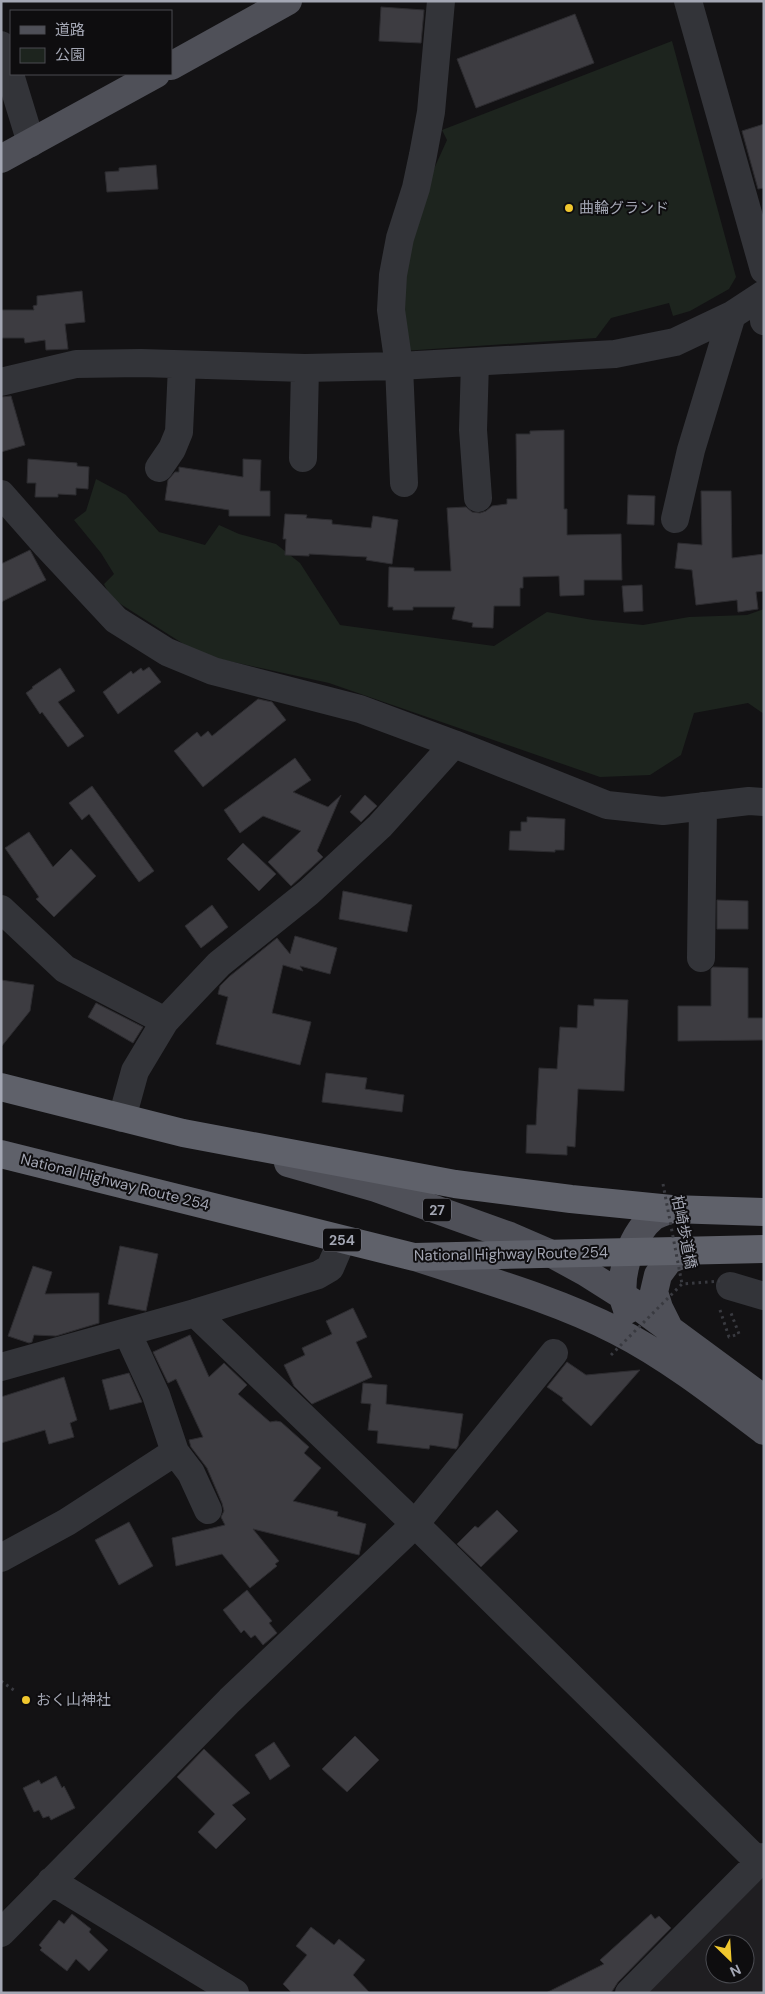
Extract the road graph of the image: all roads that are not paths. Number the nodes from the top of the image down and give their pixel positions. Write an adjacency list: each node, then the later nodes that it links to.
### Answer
1 (288, 1): 5 (main road)
2 (441, 1): 15 (street)
3 (688, 1): 11 (street)
4 (1, 45): 6 (street)
5 (172, 65)
6 (10, 74)
7 (10, 75): 9 (street)
8 (154, 75): 9 (main road)
9 (31, 143): 10 (main road)
10 (1, 159)
11 (763, 296): 12 (street)
12 (732, 315): 13 (street); 23 (street)
13 (475, 362): 15 (street); 22 (street)
14 (182, 366): 16 (street); 17 (street); 19 (street)
15 (398, 366): 16 (street); 20 (street)
16 (305, 368): 18 (street)
17 (1, 382)
18 (303, 458)
19 (159, 468)
20 (404, 483)
21 (1, 494): 24 (street)
22 (478, 498)
23 (674, 518)
24 (454, 744): 26 (street); 29 (street)
25 (764, 802): 26 (street)
26 (703, 806): 28 (street)
27 (1, 909): 29 (street)
28 (701, 958)
29 (165, 1021): 31 (street)
30 (1, 1087): 31 (highway)
31 (122, 1118): 32 (highway)
32 (182, 1133): 34 (highway); 40 (main road, 27)
33 (1, 1154): 36 (highway, National Highway Route 254 / 254)
34 (667, 1196): 35 (highway); 39 (main road)
35 (764, 1212)
36 (342, 1240): 41 (highway, National Highway Route 254 / 254); 45 (street)
37 (764, 1249): 38 (highway, National Highway Route 254 / 254)
38 (692, 1251): 39 (highway, National Highway Route 254 / 254); 47 (main road)
39 (629, 1252): 40 (highway, National Highway Route 254 / 254); 43 (main road)
40 (554, 1255): 41 (highway, National Highway Route 254 / 254); 43 (main road, 27)
41 (414, 1257): 47 (main road, 27)
42 (725, 1284): 44 (street)
43 (623, 1296): 47 (main road, 27)
44 (764, 1296)
45 (195, 1313): 46 (street); 54 (street)
46 (127, 1332): 49 (street); 52 (street)
47 (663, 1342): 50 (main road, 27); 51 (main road, 27)
48 (554, 1353): 54 (street)
49 (1, 1367)
50 (764, 1399)
51 (764, 1431)
52 (175, 1452): 53 (street); 55 (street)
53 (208, 1510)
54 (415, 1524): 56 (street); 57 (street)
55 (1, 1558)
56 (761, 1860): 60 (street)
57 (51, 1881): 58 (street); 59 (street)
58 (1, 1933)
59 (235, 1993)
60 (629, 1993)

